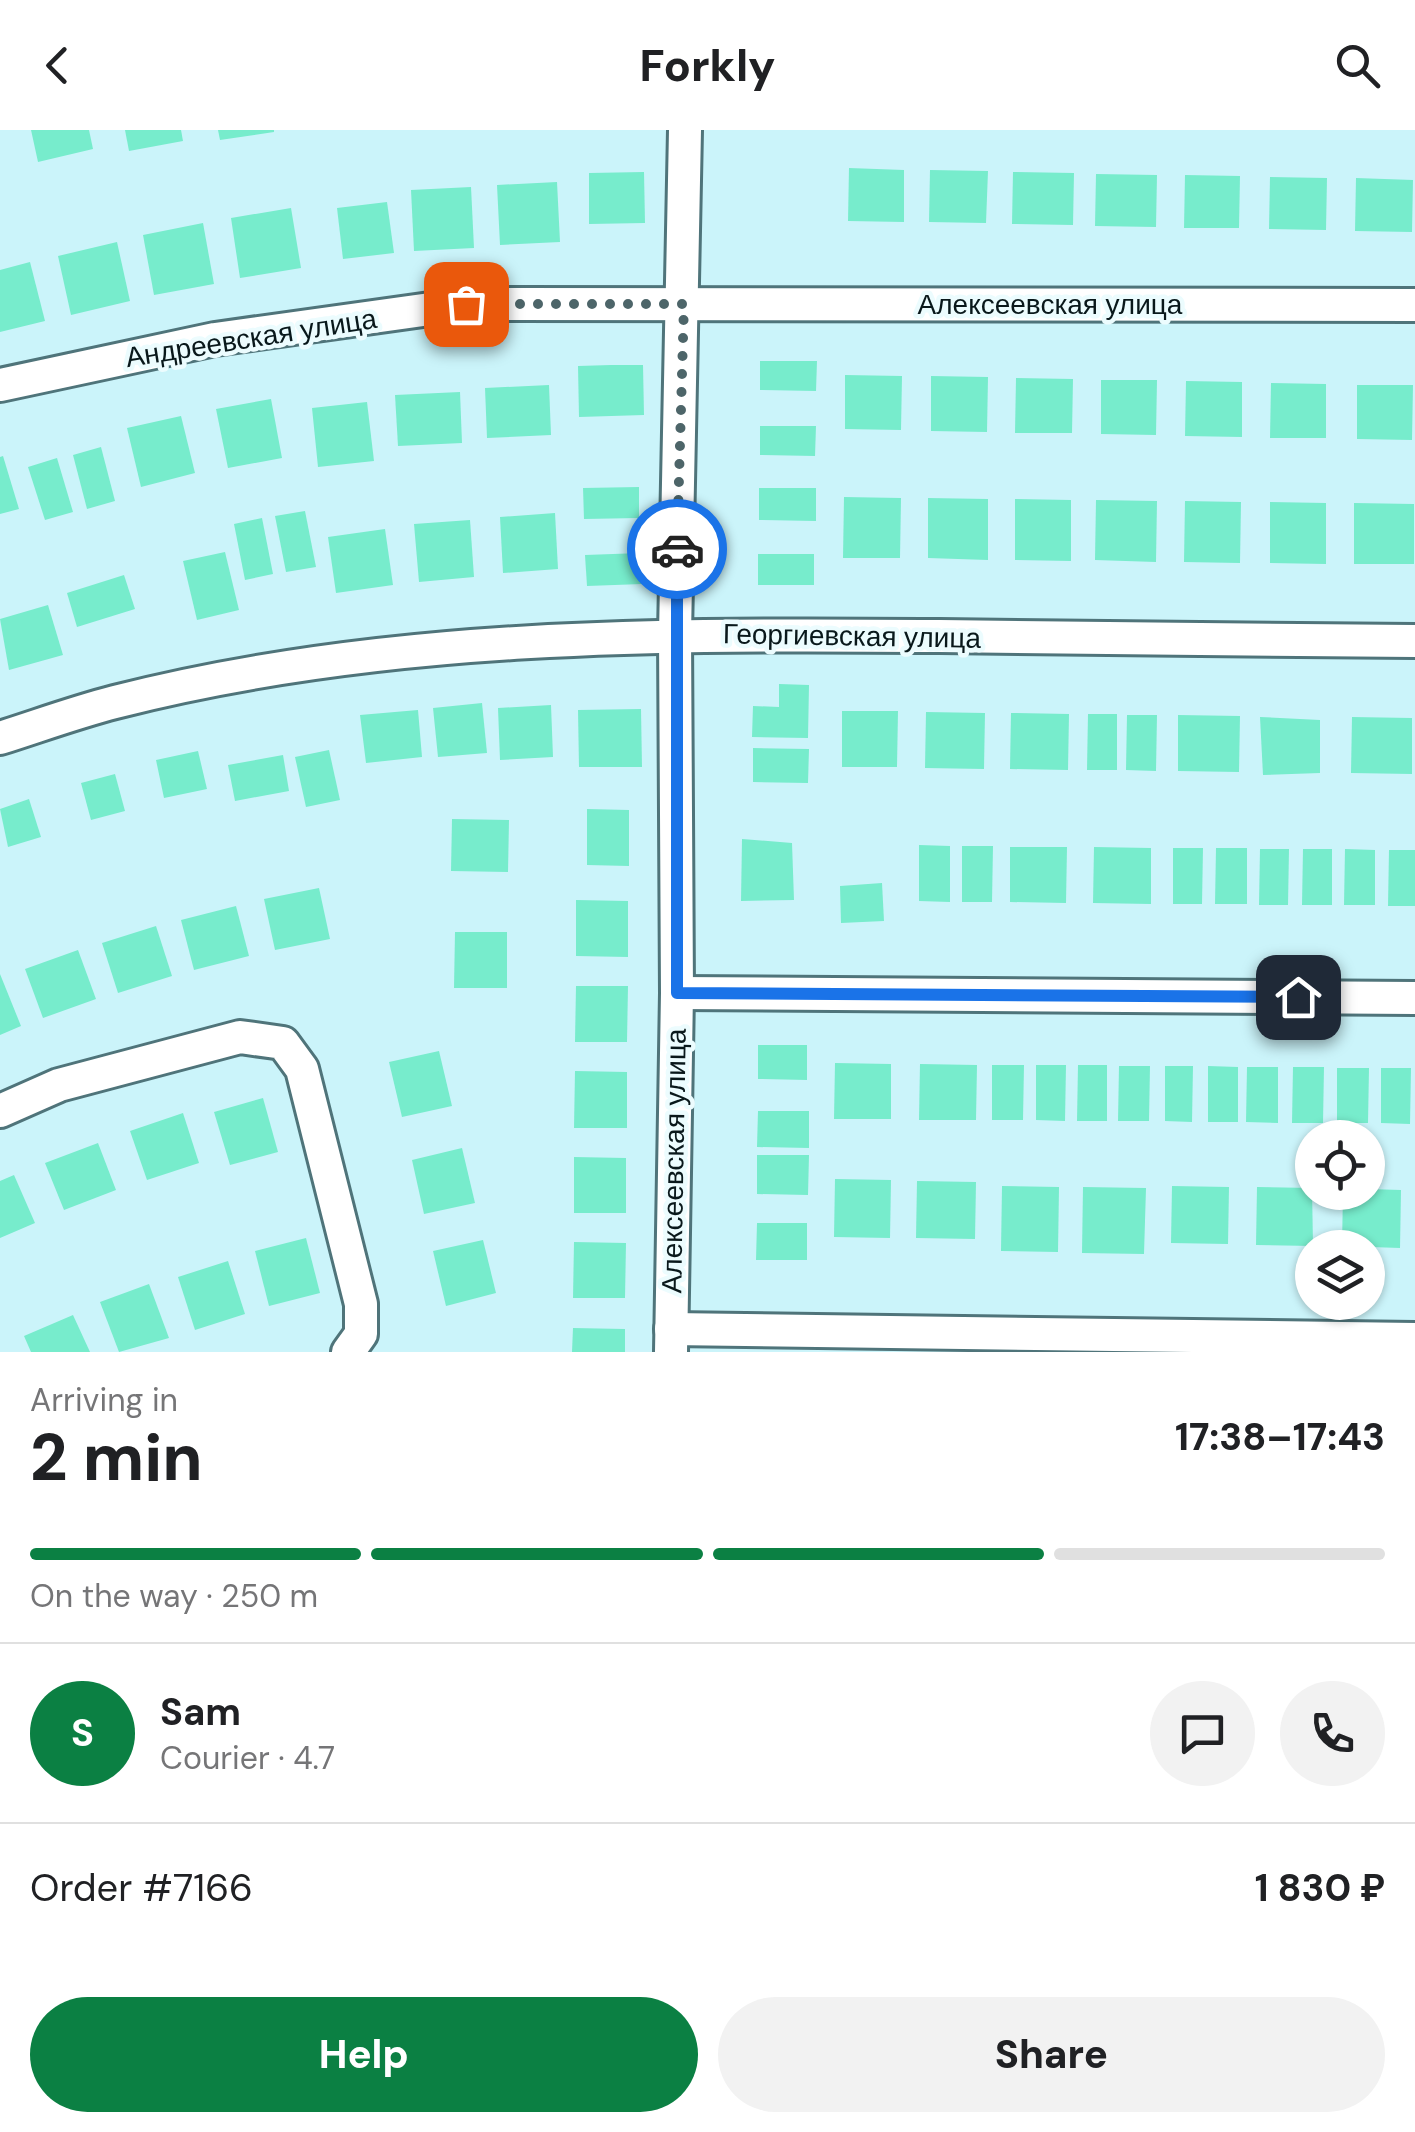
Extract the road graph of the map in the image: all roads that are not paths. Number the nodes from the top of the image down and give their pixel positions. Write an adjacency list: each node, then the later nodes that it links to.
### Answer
1 (685, 130): 2 (street, Алексеевская улица)
2 (684, 304): 3 (street, Алексеевская улица); 4 (street, Андреевская улица); 5 (street, Алексеевская улица)
3 (1415, 305)
4 (0, 385)
5 (675, 634): 6 (street, Георгиевская улица); 7 (street, Георгиевская улица); 8 (street, Алексеевская улица)
6 (1415, 641)
7 (0, 738)
8 (677, 993): 9 (street, Алексеевская улица); 12 (street, Алексеевская улица)
9 (1415, 998)
10 (0, 1111): 13 (street)
11 (1415, 1339): 12 (street, Алексеевская улица)
12 (671, 1340)
13 (348, 1352)

